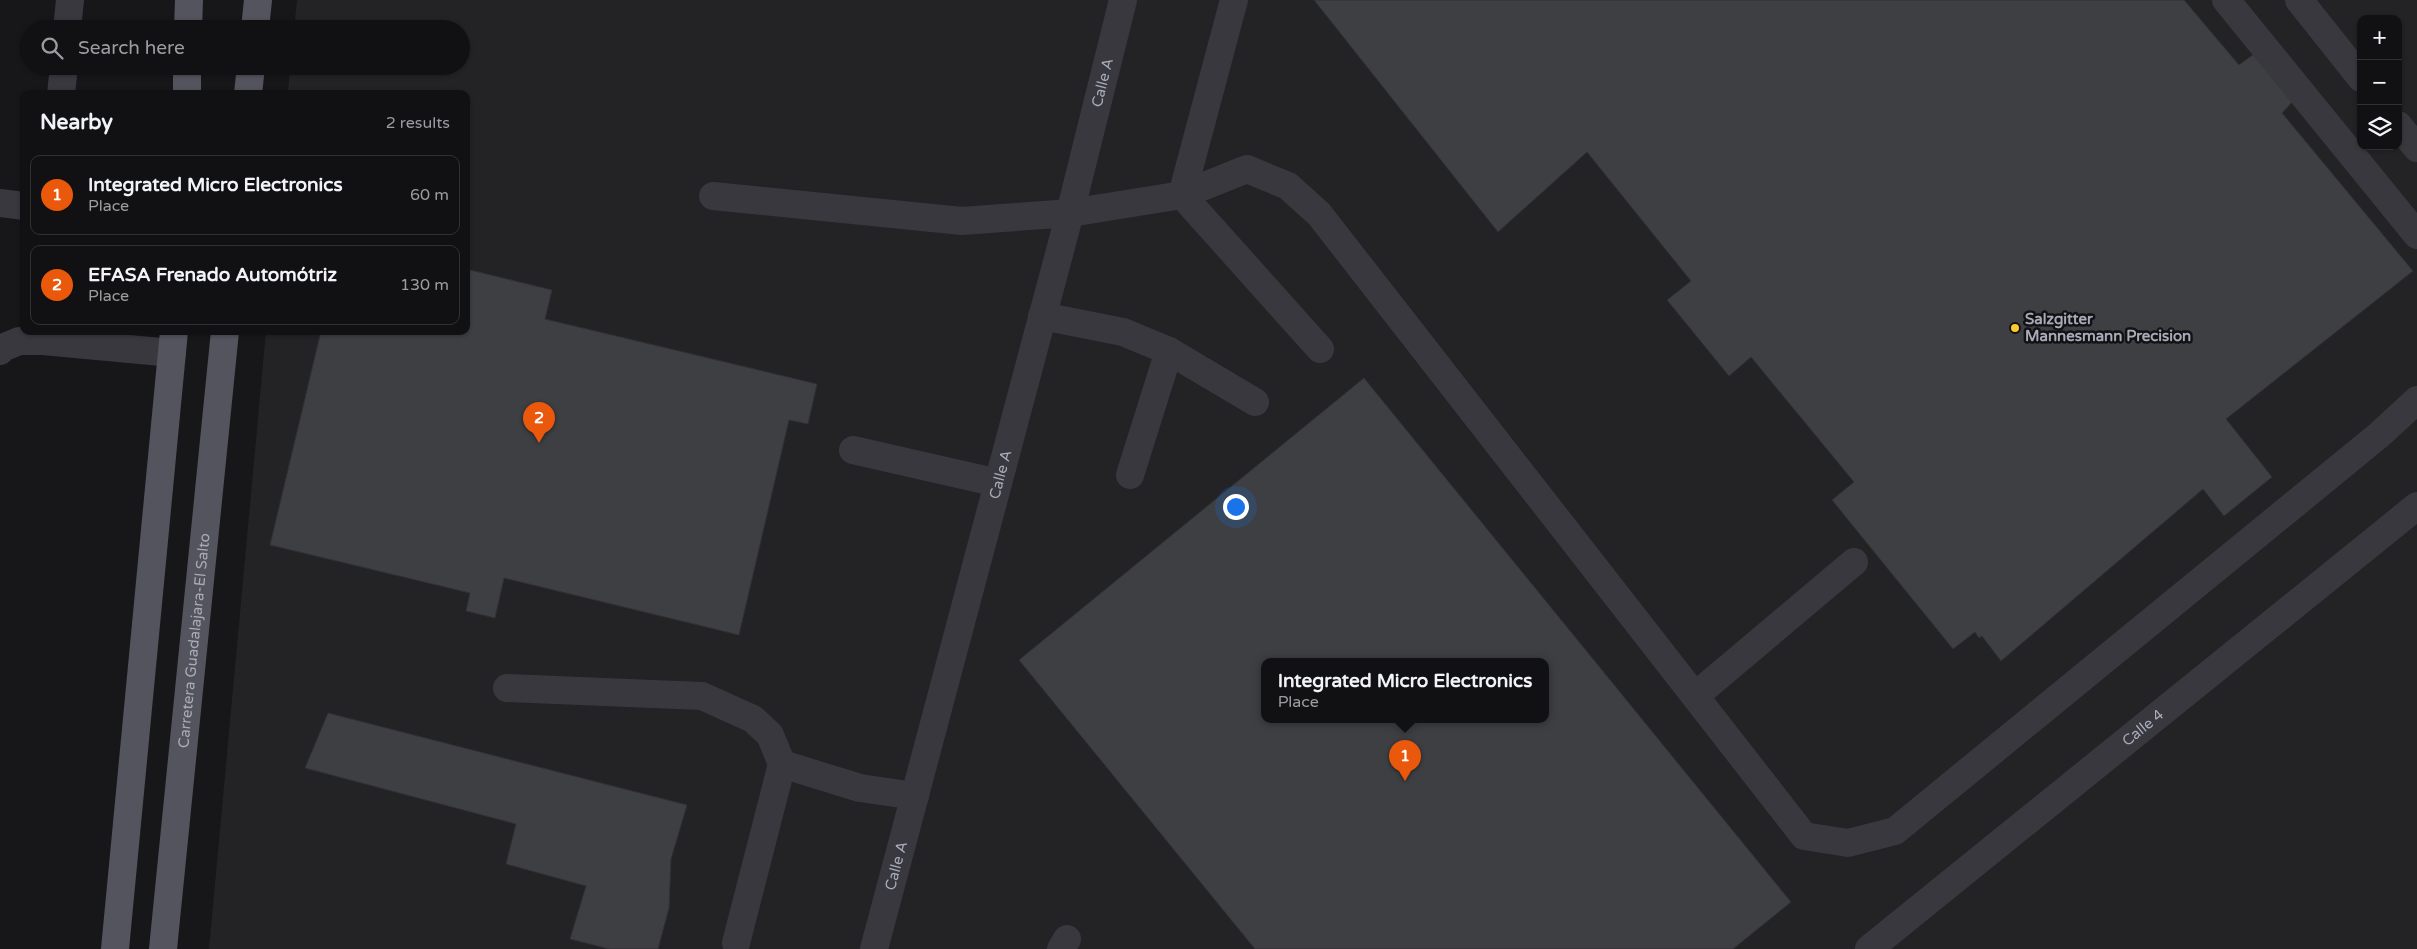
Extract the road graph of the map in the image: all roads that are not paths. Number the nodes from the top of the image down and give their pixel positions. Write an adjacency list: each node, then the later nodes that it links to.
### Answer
1 (70, 0): 8 (street)
2 (189, 0): 9 (main road)
3 (258, 0): 10 (main road)
4 (1123, 0): 24 (street, Calle A)
5 (1234, 0): 20 (street)
6 (2226, 0): 25 (street)
7 (2299, 0): 11 (street)
8 (68, 20)
9 (188, 20)
10 (256, 20)
11 (2357, 73)
12 (63, 75): 15 (street)
13 (187, 75): 16 (main road)
14 (250, 75): 17 (main road)
15 (61, 90)
16 (186, 90)
17 (248, 90)
18 (2402, 130): 19 (street)
19 (2417, 148)
20 (1182, 195): 24 (street); 29 (street); 40 (street)
21 (713, 196): 24 (street)
22 (0, 203): 23 (street)
23 (20, 206)
24 (1070, 213): 26 (street, Calle A)
25 (2417, 235)
26 (1042, 316): 31 (street); 36 (street, Calle A)
27 (224, 335): 45 (main road, Carretera Guadalajara-El Salto)
28 (172, 342): 30 (street); 44 (main road)
29 (1320, 349)
30 (0, 351)
31 (1169, 351): 33 (street); 35 (street)
32 (2417, 400): 40 (street)
33 (1254, 402)
34 (853, 450): 36 (street)
35 (1130, 475)
36 (998, 483): 42 (street, Calle A)
37 (2417, 506): 47 (street, Calle 4)
38 (1854, 562): 40 (street)
39 (507, 688): 41 (street)
40 (1695, 696)
41 (782, 764): 42 (street); 43 (street)
42 (915, 796): 46 (street, Calle A)
43 (736, 943)
44 (115, 949)
45 (162, 949)
46 (874, 949)
47 (1869, 949)

